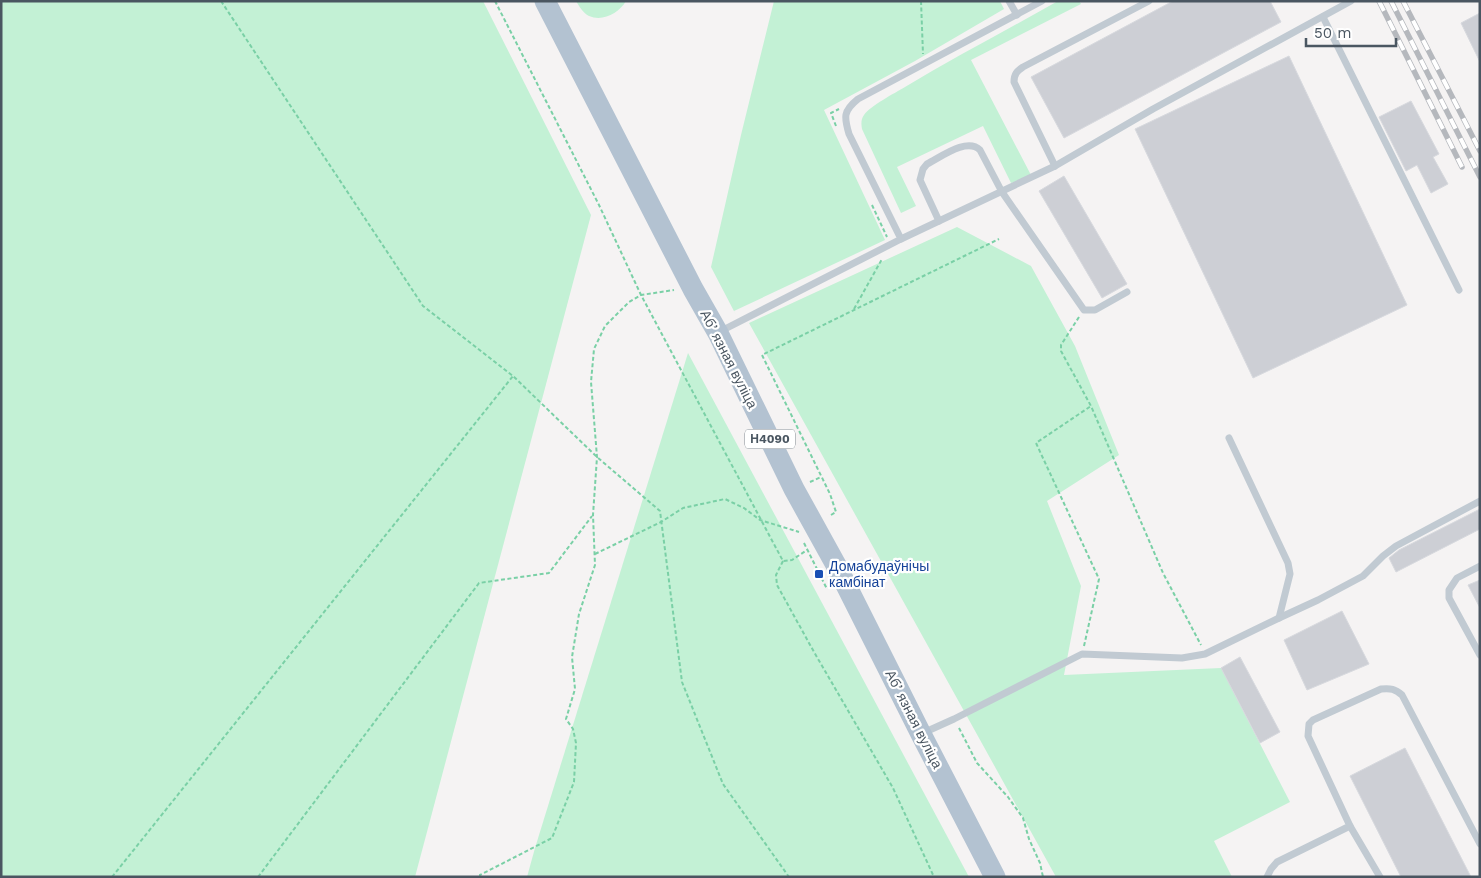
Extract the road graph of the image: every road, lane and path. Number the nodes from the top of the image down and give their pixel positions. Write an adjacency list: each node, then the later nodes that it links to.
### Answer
1 (221, 1): 28 (path)
2 (495, 1): 24 (path)
3 (546, 1): 21 (main road, Абʼязная вуліца / Н4090)
4 (921, 1): 11 (path)
5 (1009, 1): 9 (lane)
6 (1042, 1): 9 (lane)
7 (1149, 1): 14 (lane)
8 (1351, 1): 10 (lane)
9 (1017, 15): 18 (lane)
10 (1323, 17): 14 (lane); 22 (lane)
11 (923, 62)
12 (839, 109): 13 (path)
13 (839, 131)
14 (1054, 166): 15 (lane)
15 (1002, 192): 17 (lane); 17 (lane); 26 (lane)
16 (870, 201): 20 (path)
17 (939, 221): 18 (lane)
18 (901, 239): 20 (lane)
19 (999, 239): 25 (path)
20 (890, 244): 25 (path); 27 (lane)
21 (693, 289): 24 (path); 27 (main road, Абʼязная вуліца / Н4090)
22 (1459, 290)
23 (1127, 292): 26 (lane)
24 (641, 295): 31 (path); 35 (path)
25 (854, 309): 34 (path)
26 (1084, 310): 29 (path)
27 (718, 333): 49 (main road, Абʼязная вуліца / Н4090)
28 (514, 376): 31 (path); 52 (path)
29 (1091, 406): 45 (path); 46 (path)
30 (1229, 438): 44 (lane)
31 (597, 457): 33 (path); 36 (path)
32 (1480, 501): 44 (lane)
33 (593, 515): 39 (path); 53 (path)
34 (831, 515)
35 (760, 520): 36 (path); 37 (path); 41 (path)
36 (661, 522): 39 (path); 55 (path)
37 (799, 532)
38 (807, 550): 41 (path)
39 (594, 554): 54 (path)
40 (809, 556): 43 (path)
41 (783, 561): 56 (path)
42 (1480, 566): 47 (lane)
43 (828, 589)
44 (1279, 618): 46 (lane)
45 (1082, 654): 46 (lane); 48 (lane)
46 (1206, 654)
47 (1480, 655)
48 (954, 719): 49 (lane); 58 (path)
49 (921, 734): 57 (main road, Абʼязная вуліца / Н4090)
50 (1350, 826): 51 (lane); 59 (lane); 60 (lane)
51 (1480, 844)
52 (112, 877)
53 (258, 877)
54 (480, 877)
55 (789, 877)
56 (934, 877)
57 (995, 877)
58 (1043, 877)
59 (1268, 877)
60 (1380, 877)

